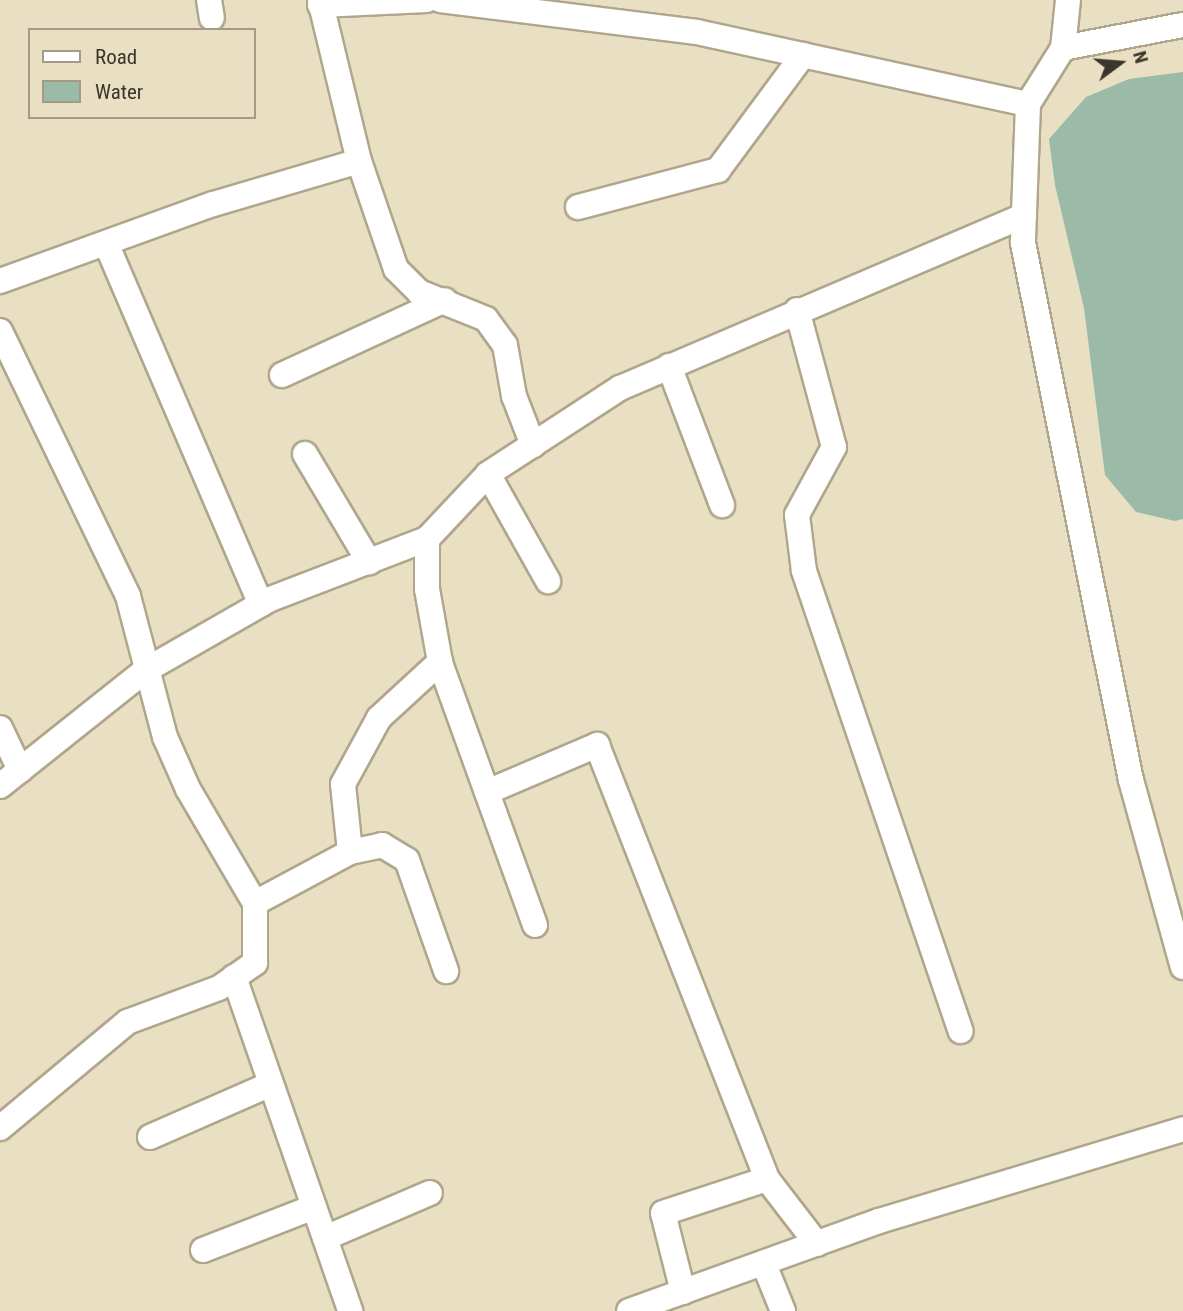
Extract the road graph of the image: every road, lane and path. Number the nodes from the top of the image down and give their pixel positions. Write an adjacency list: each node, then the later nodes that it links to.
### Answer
1 (427, 0): 4 (street)
2 (440, 0): 5 (street)
3 (1068, 0): 7 (street)
4 (320, 2): 10 (street)
5 (523, 5): 8 (street)
6 (1183, 25): 7 (street)
7 (1063, 48): 9 (street)
8 (803, 55): 9 (street); 11 (street)
9 (1028, 104): 12 (street)
10 (359, 160): 13 (street); 15 (street)
11 (578, 207)
12 (1024, 216): 16 (street); 37 (street)
13 (106, 243): 14 (street); 27 (street)
14 (0, 281)
15 (444, 300): 19 (street); 20 (street)
16 (797, 310): 18 (street); 40 (street)
17 (0, 331): 29 (street)
18 (669, 366): 20 (street); 23 (street)
19 (282, 375)
20 (533, 445): 22 (street)
21 (305, 454): 25 (street)
22 (488, 474): 24 (street); 26 (street)
23 (722, 505)
24 (428, 539): 25 (street); 28 (street)
25 (369, 562): 27 (street)
26 (548, 581)
27 (261, 604): 29 (street)
28 (440, 662): 33 (street); 34 (street)
29 (146, 670): 31 (street); 35 (street)
30 (0, 728): 31 (street)
31 (20, 770): 32 (street)
32 (0, 786)
33 (487, 792): 36 (street); 45 (street)
34 (350, 852): 35 (street); 38 (street)
35 (255, 904): 39 (street)
36 (535, 925)
37 (1183, 967)
38 (446, 971)
39 (234, 978): 41 (street); 42 (street)
40 (961, 1031)
41 (271, 1084): 44 (street); 47 (street)
42 (0, 1128)
43 (1183, 1129): 49 (street)
44 (150, 1138)
45 (767, 1179): 49 (street); 52 (street)
46 (430, 1193): 48 (street)
47 (314, 1207): 48 (street); 50 (street)
48 (325, 1238): 53 (street)
49 (817, 1244): 51 (street)
50 (203, 1250)
51 (765, 1264): 52 (street); 55 (street)
52 (683, 1292): 54 (street)
53 (350, 1311)
54 (629, 1311)
55 (783, 1311)

